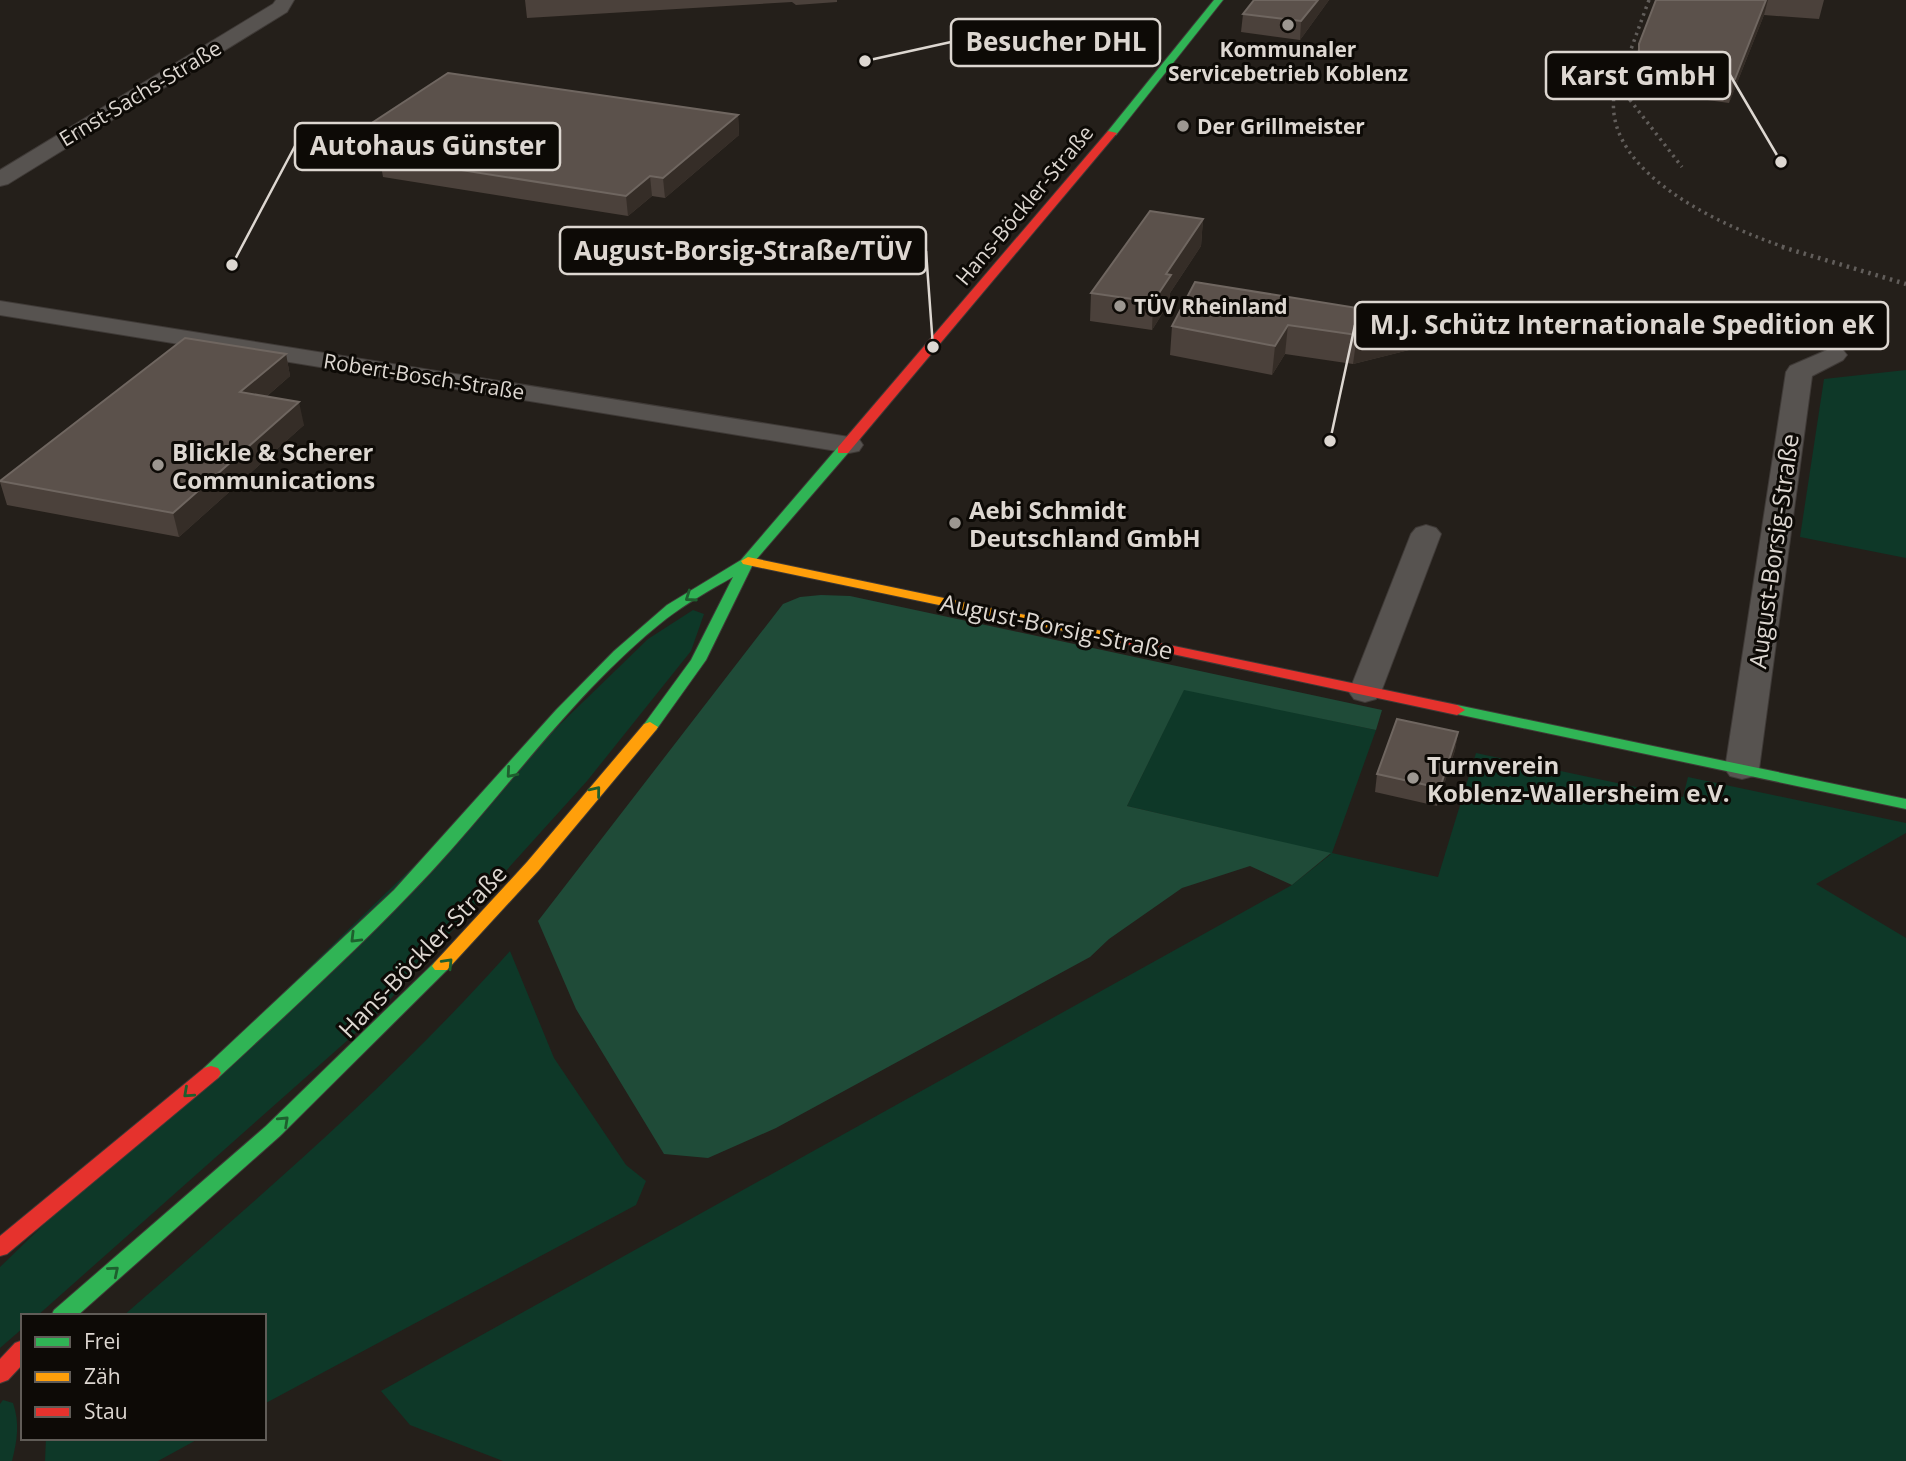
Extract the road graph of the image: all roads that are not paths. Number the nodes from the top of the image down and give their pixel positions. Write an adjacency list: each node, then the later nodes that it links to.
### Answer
1 (1219, 0): 6 (main road, Hans-Böckler-Straße)
2 (282, 4): 3 (street, Ernst-Sachs-Straße)
3 (0, 179)
4 (0, 308): 6 (street, Robert-Bosch-Straße)
5 (1834, 355): 10 (street, August-Borsig-Straße)
6 (849, 444): 8 (main road, Hans-Böckler-Straße)
7 (1426, 534): 9 (street)
8 (748, 561): 9 (main road, August-Borsig-Straße); 12 (main road, Hans-Böckler-Straße, one-way to 12); 13 (main road, Hans-Böckler-Straße, one-way to 8)
9 (1365, 691): 10 (main road, August-Borsig-Straße)
10 (1742, 769): 11 (main road, August-Borsig-Straße)
11 (1906, 804)
12 (0, 1248)
13 (64, 1314)
14 (21, 1351): 15 (main road)
15 (0, 1374)

